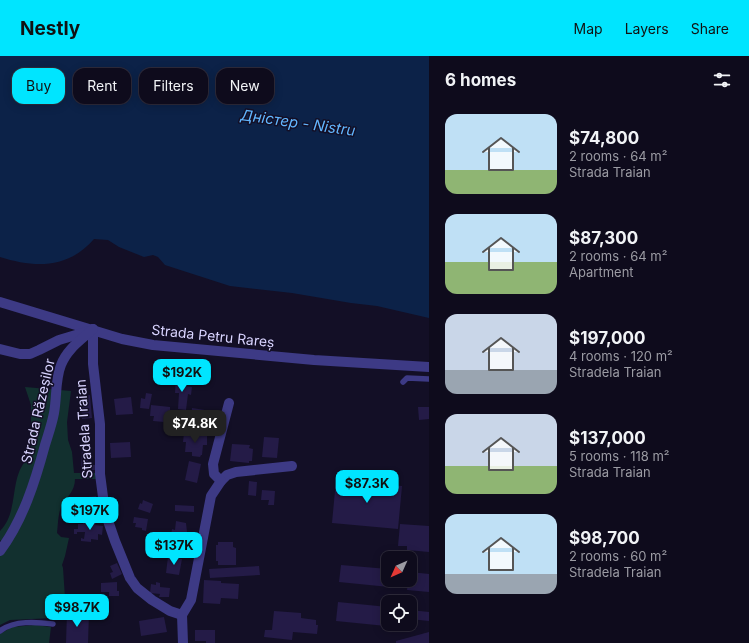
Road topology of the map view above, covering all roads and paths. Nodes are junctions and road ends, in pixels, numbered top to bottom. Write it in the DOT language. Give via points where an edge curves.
graph roads {
  1 [pos="0,302"];
  2 [pos="93,329"];
  3 [pos="0,349"];
  4 [pos="429,367"];
  5 [pos="429,379"];
  6 [pos="403,382"];
  7 [pos="229,403"];
  8 [pos="292,466"];
  9 [pos="221,481"];
  10 [pos="0,551"];
  11 [pos="182,615"];
  12 [pos="53,624"];
  13 [pos="0,631"];
  14 [pos="183,643"];
  1 -- 2 [label="street, Strada Petru Rareș"];
  2 -- 3 [label="street" via="59,340 30,354"];
  2 -- 4 [label="street, Strada Petru Rareș" via="122,339 153,345 314,360"];
  2 -- 10 [label="street, Strada Răzeșilor" via="68,352 60,365 54,413 38,474 22,514 9,540"];
  2 -- 11 [label="street, Stradela Traian" via="100,424 100,474 105,512 122,560 137,588 170,611"];
  5 -- 6 [label="lane" via="407,378"];
  7 -- 9 [label="street" via="213,464 214,474"];
  8 -- 9 [label="street" via="236,472"];
  9 -- 11 [label="street" via="211,496 191,600"];
  11 -- 14 [label="street"];
  12 -- 13 [label="lane" via="18,624"];
}
